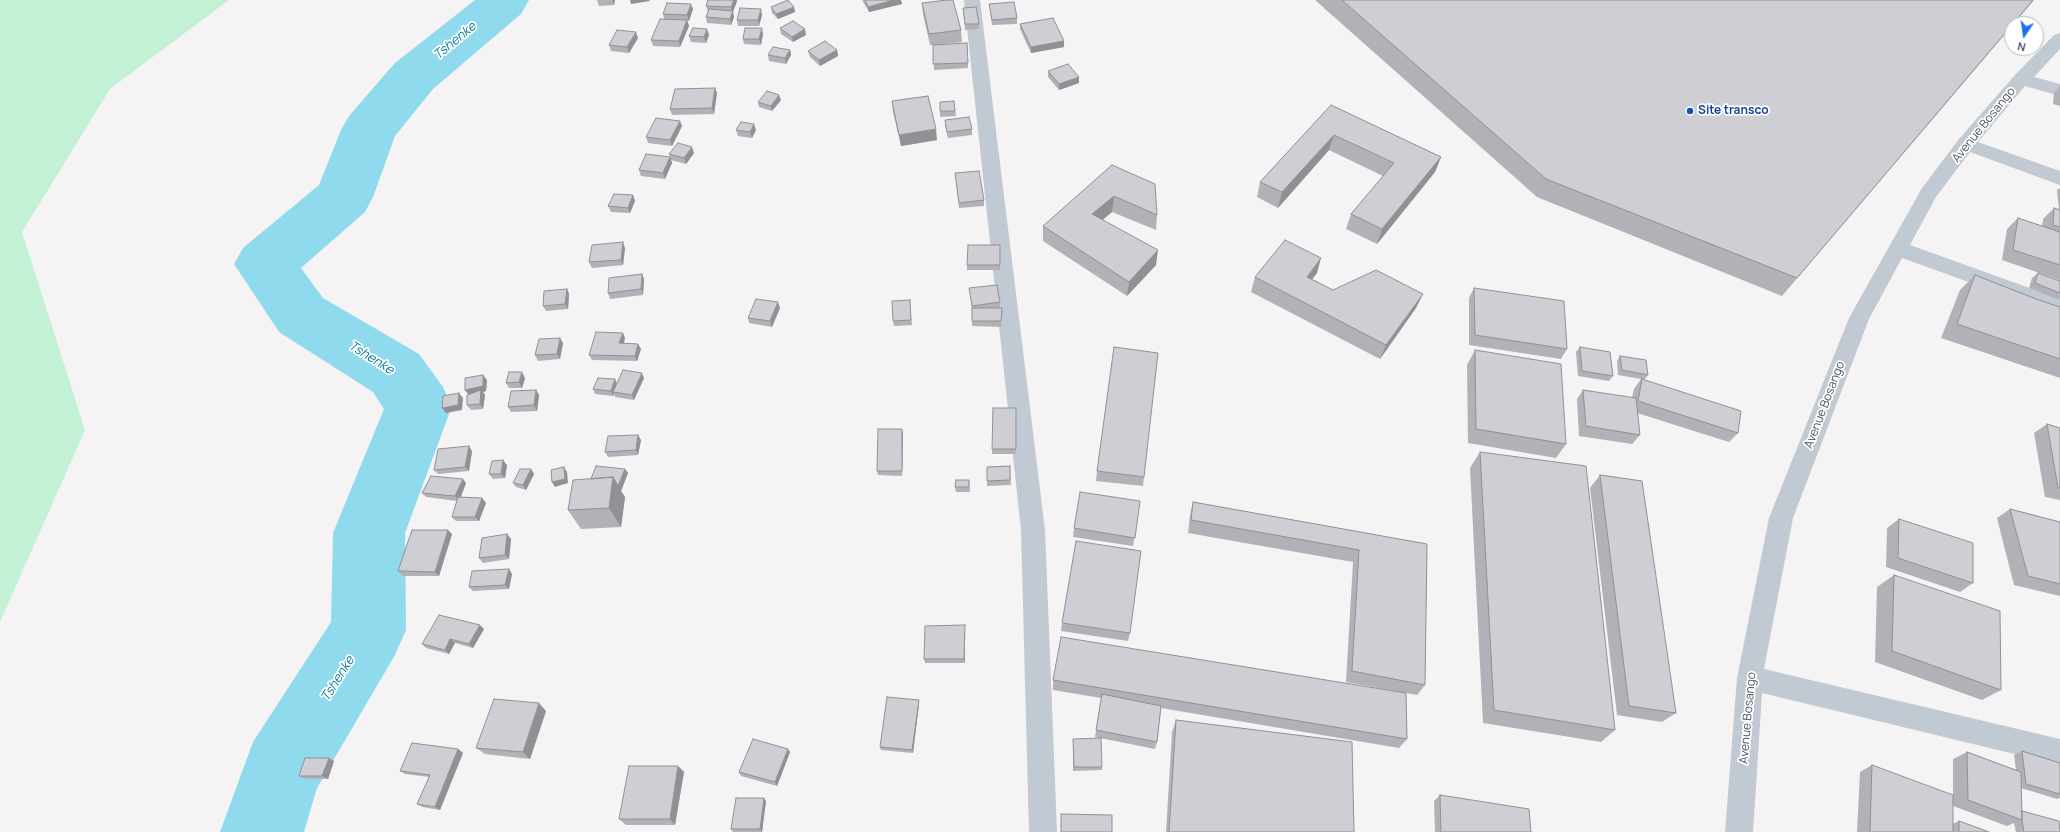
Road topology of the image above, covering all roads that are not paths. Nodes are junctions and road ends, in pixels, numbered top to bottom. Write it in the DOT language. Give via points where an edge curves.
graph roads {
  1 [pos="972,0"];
  2 [pos="2060,39"];
  3 [pos="2022,79"];
  4 [pos="2060,90"];
  5 [pos="1966,144"];
  6 [pos="2060,178"];
  7 [pos="1898,249"];
  8 [pos="2060,307"];
  9 [pos="1750,678"];
  10 [pos="2060,752"];
  11 [pos="1043,832"];
  12 [pos="1739,832"];
  1 -- 11 [label="street" via="1033,530"];
  2 -- 3 [label="street, Avenue Bosango"];
  3 -- 4 [label="street"];
  3 -- 5 [label="street, Avenue Bosango"];
  5 -- 6 [label="street"];
  5 -- 7 [label="street, Avenue Bosango" via="1929,193"];
  7 -- 8 [label="street"];
  7 -- 9 [label="street, Avenue Bosango" via="1859,318 1781,518"];
  9 -- 10 [label="street"];
  9 -- 12 [label="street, Avenue Bosango"];
}
